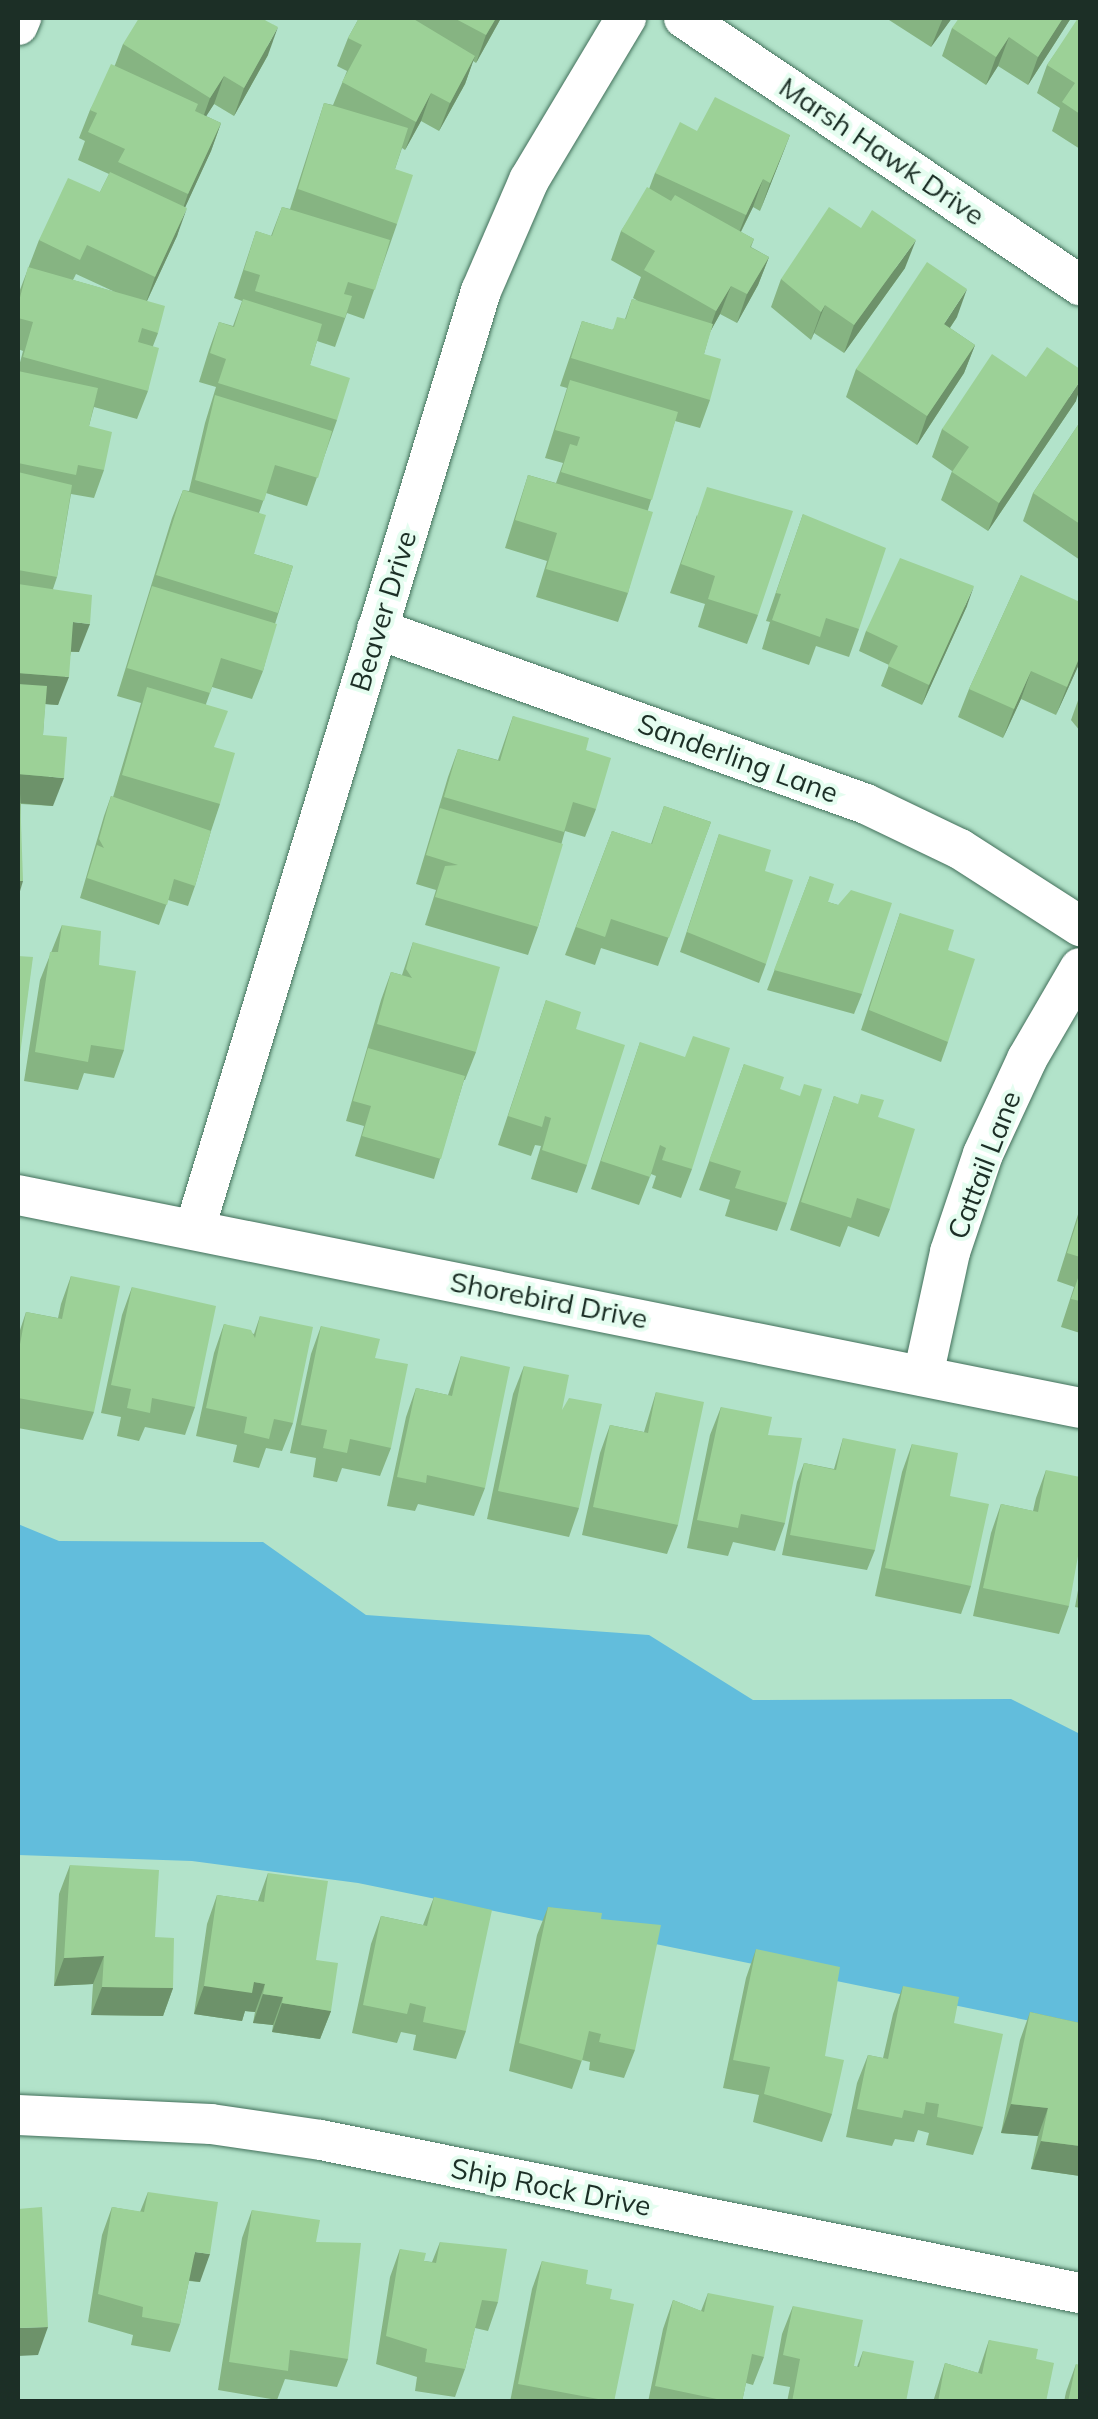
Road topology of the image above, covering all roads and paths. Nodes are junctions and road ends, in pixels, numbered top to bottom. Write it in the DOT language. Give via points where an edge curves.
graph roads {
  1 [pos="21,18"];
  2 [pos="626,18"];
  3 [pos="684,18"];
  4 [pos="18,25"];
  5 [pos="1080,285"];
  6 [pos="377,630"];
  7 [pos="1080,926"];
  8 [pos="1080,968"];
  9 [pos="18,1195"];
  10 [pos="195,1228"];
  11 [pos="923,1376"];
  12 [pos="1080,1408"];
  13 [pos="18,2114"];
  14 [pos="1080,2294"];
  1 -- 4 [label="street"];
  2 -- 6 [label="street, Beaver Drive" via="529,180 481,291"];
  3 -- 5 [label="street, Marsh Hawk Drive"];
  6 -- 7 [label="street, Sanderling Lane" via="866,804 960,849"];
  6 -- 10 [label="street, Beaver Drive"];
  8 -- 11 [label="street, Cattail Lane" via="1027,1059 984,1154 950,1252"];
  9 -- 10 [label="street, Shorebird Drive"];
  10 -- 11 [label="street, Shorebird Drive"];
  11 -- 12 [label="street, Shorebird Drive"];
  13 -- 14 [label="street, Ship Rock Drive" via="211,2124 321,2140"];
}
